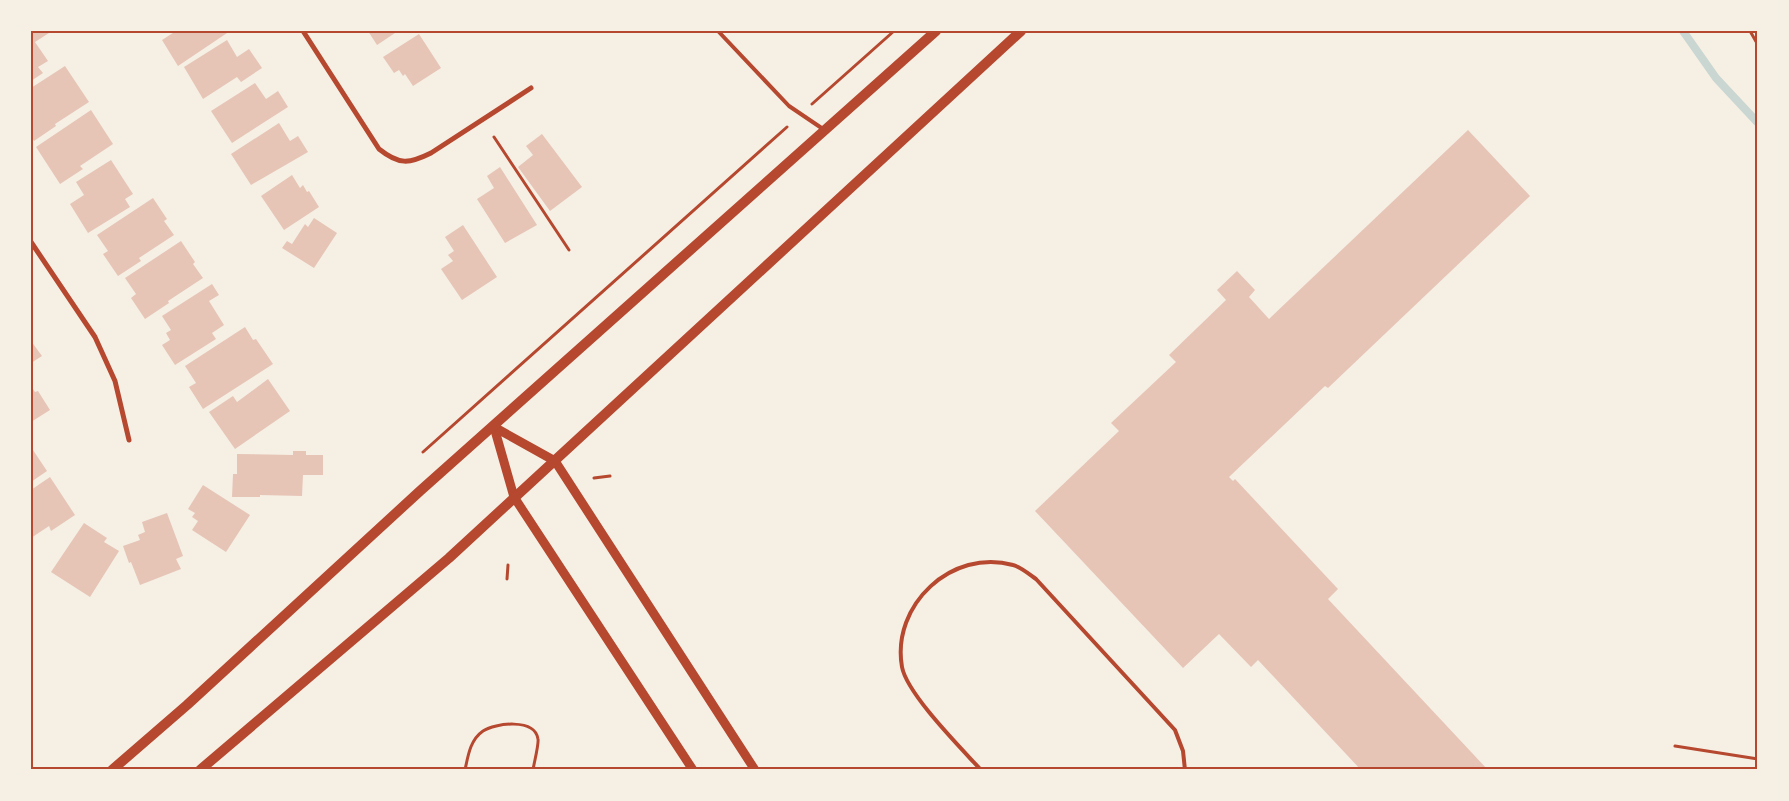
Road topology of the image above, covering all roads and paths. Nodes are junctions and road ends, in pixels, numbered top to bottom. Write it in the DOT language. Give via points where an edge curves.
graph roads {
  1 [pos="303,31"];
  2 [pos="718,31"];
  3 [pos="894,31"];
  4 [pos="936,31"];
  5 [pos="1021,31"];
  6 [pos="1750,31"];
  7 [pos="1758,45"];
  8 [pos="531,88"];
  9 [pos="810,106"];
  10 [pos="787,127"];
  11 [pos="825,130"];
  12 [pos="494,137"];
  13 [pos="31,242"];
  14 [pos="569,250"];
  15 [pos="494,427"];
  16 [pos="129,440"];
  17 [pos="423,452"];
  18 [pos="555,461"];
  19 [pos="610,476"];
  20 [pos="594,478"];
  21 [pos="514,498"];
  22 [pos="508,565"];
  23 [pos="507,579"];
  24 [pos="1675,746"];
  25 [pos="1758,759"];
  26 [pos="112,770"];
  27 [pos="200,770"];
  28 [pos="465,770"];
  29 [pos="533,770"];
  30 [pos="693,770"];
  31 [pos="755,770"];
  32 [pos="981,770"];
  33 [pos="1185,770"];
  1 -- 8 [label="street" via="379,149 405,162 431,153"];
  2 -- 11 [label="lane" via="789,106"];
  3 -- 9 [label="path"];
  4 -- 11 [label="main road"];
  5 -- 18 [label="main road"];
  6 -- 7 [label="path"];
  10 -- 17 [label="path"];
  11 -- 15 [label="main road"];
  12 -- 14 [label="path"];
  13 -- 16 [label="street" via="95,337 115,381"];
  15 -- 18 [label="street"];
  15 -- 21 [label="street"];
  15 -- 26 [label="main road"];
  18 -- 21 [label="main road"];
  18 -- 31 [label="street"];
  19 -- 20 [label="path"];
  21 -- 27 [label="main road"];
  21 -- 30 [label="street"];
  22 -- 23 [label="path"];
  24 -- 25 [label="path"];
  28 -- 29 [label="path" via="474,740 484,730 520,724 532,729 538,738"];
  32 -- 33 [label="lane" via="914,693 902,669 901,641 910,612 929,586 951,571 998,562 1016,565 1036,579 1175,730 1183,751"];
}
